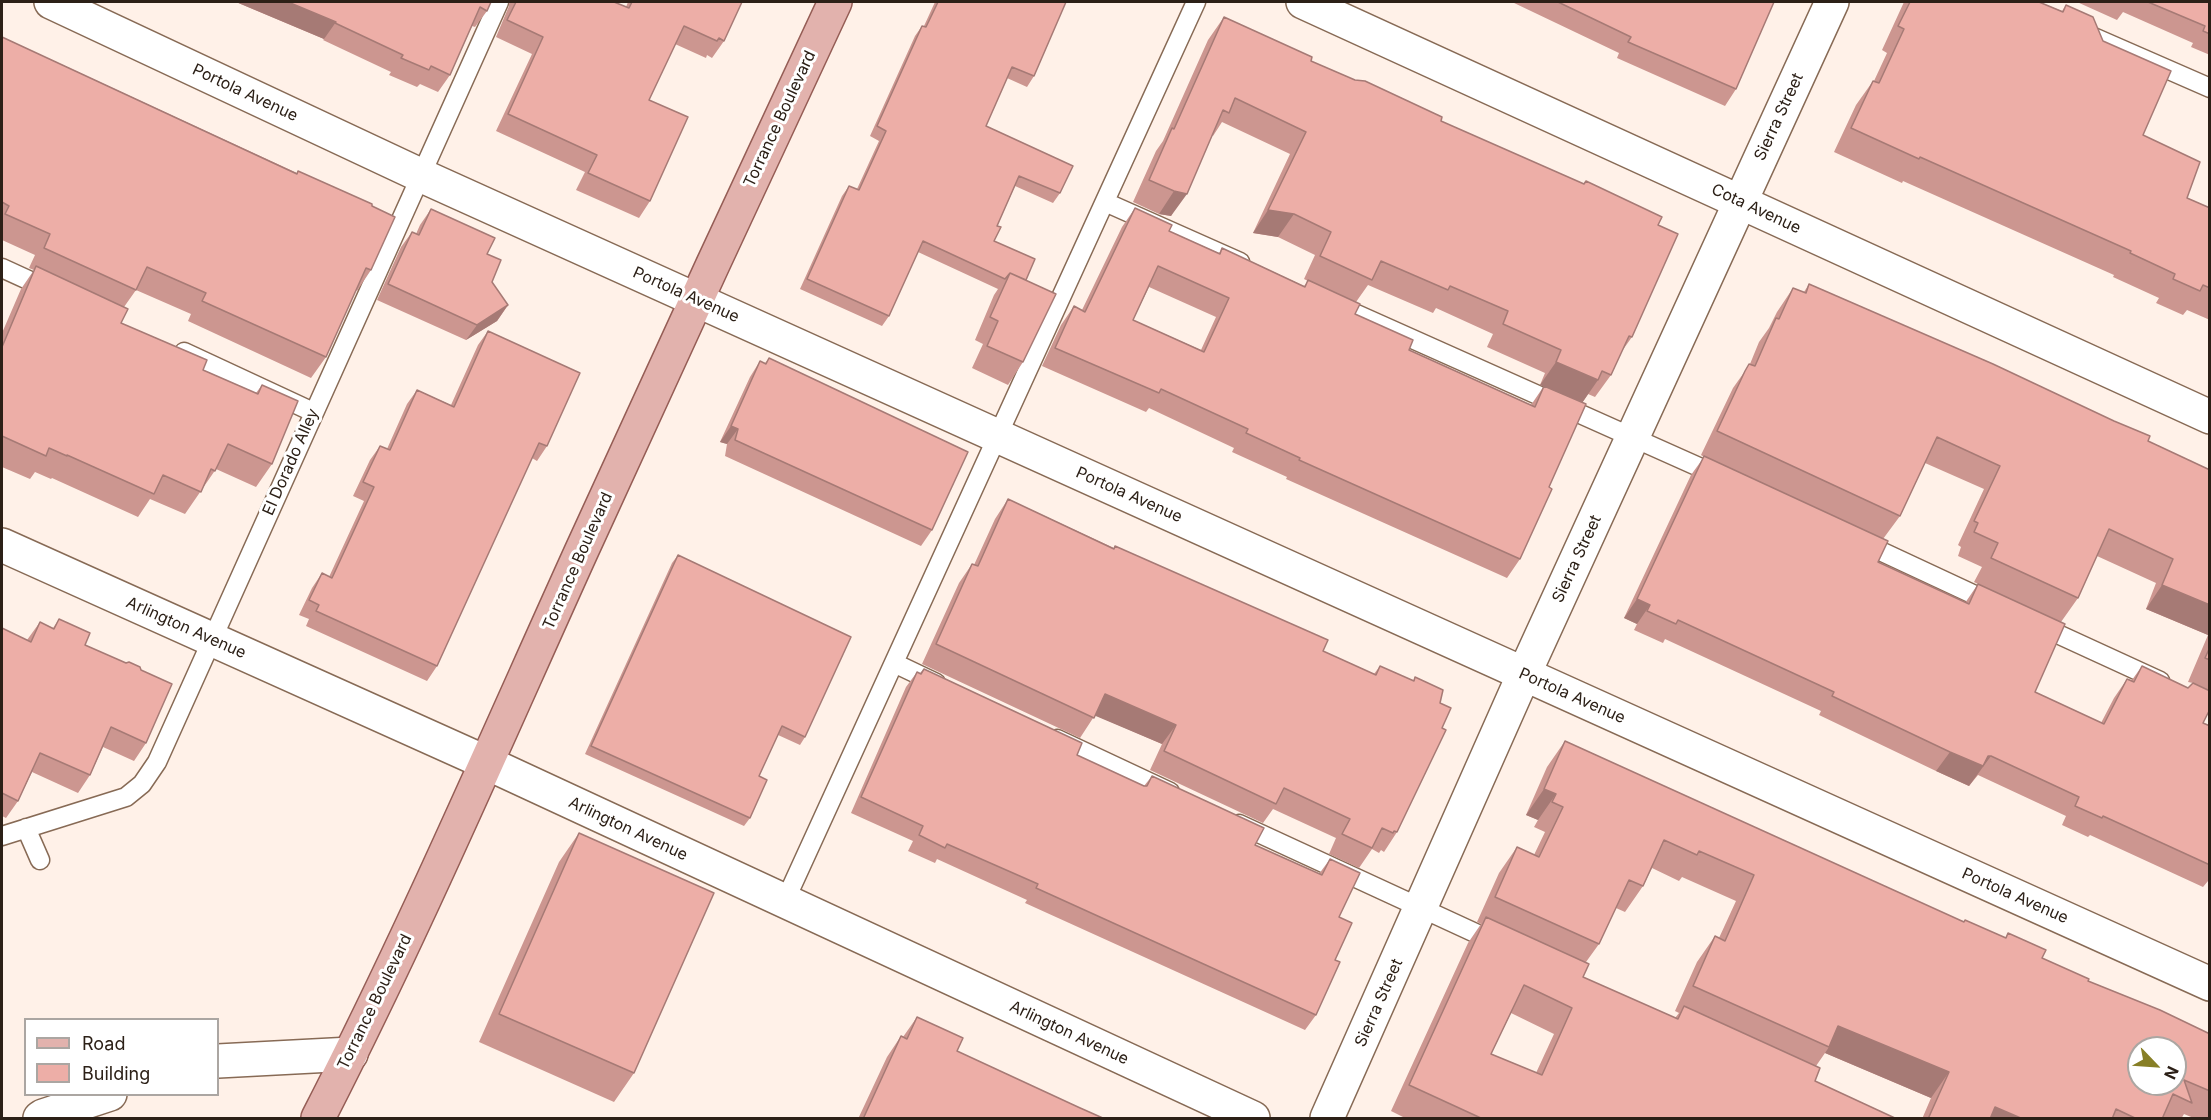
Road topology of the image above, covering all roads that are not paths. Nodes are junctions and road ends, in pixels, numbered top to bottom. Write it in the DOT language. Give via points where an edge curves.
graph roads {
  1 [pos="51,2"];
  2 [pos="499,2"];
  3 [pos="835,2"];
  4 [pos="1196,2"];
  5 [pos="1303,2"];
  6 [pos="1832,2"];
  7 [pos="2069,26"];
  8 [pos="2210,88"];
  9 [pos="420,175"];
  10 [pos="1740,201"];
  11 [pos="1105,202"];
  12 [pos="2,268"];
  13 [pos="1256,270"];
  14 [pos="66,297"];
  15 [pos="696,299"];
  16 [pos="1321,299"];
  17 [pos="173,347"];
  18 [pos="313,411"];
  19 [pos="2210,417"];
  20 [pos="998,436"];
  21 [pos="1633,436"];
  22 [pos="1730,481"];
  23 [pos="1848,536"];
  24 [pos="2,545"];
  25 [pos="213,640"];
  26 [pos="894,663"];
  27 [pos="1524,674"];
  28 [pos="948,688"];
  29 [pos="2180,691"];
  30 [pos="1044,733"];
  31 [pos="487,763"];
  32 [pos="1184,798"];
  33 [pos="1227,819"];
  34 [pos="26,828"];
  35 [pos="2,836"];
  36 [pos="39,860"];
  37 [pos="785,901"];
  38 [pos="1420,909"];
  39 [pos="1517,953"];
  40 [pos="2210,984"];
  41 [pos="351,1054"];
  42 [pos="219,1061"];
  43 [pos="107,1096"];
  44 [pos="40,1119"];
  45 [pos="318,1119"];
  46 [pos="1253,1119"];
  47 [pos="1327,1119"];
  1 -- 9 [label="street, Portola Avenue"];
  2 -- 9 [label="lane, El Dorado Alley"];
  3 -- 15 [label="main road, Torrance Boulevard"];
  4 -- 11 [label="lane"];
  5 -- 10 [label="street, Cota Avenue"];
  6 -- 10 [label="street, Sierra Street"];
  7 -- 8 [label="lane"];
  9 -- 15 [label="street, Portola Avenue"];
  9 -- 18 [label="lane, El Dorado Alley"];
  10 -- 19 [label="street, Cota Avenue"];
  10 -- 21 [label="street, Sierra Street"];
  11 -- 13 [label="lane"];
  11 -- 20 [label="lane"];
  12 -- 14 [label="lane"];
  15 -- 20 [label="street, Portola Avenue"];
  15 -- 31 [label="main road, Torrance Boulevard"];
  16 -- 21 [label="lane"];
  17 -- 18 [label="lane"];
  18 -- 25 [label="lane, El Dorado Alley"];
  20 -- 26 [label="lane"];
  20 -- 27 [label="street, Portola Avenue"];
  21 -- 22 [label="lane"];
  21 -- 27 [label="street, Sierra Street"];
  23 -- 29 [label="lane"];
  24 -- 25 [label="street, Arlington Avenue"];
  25 -- 31 [label="street, Arlington Avenue"];
  25 -- 34 [label="lane, El Dorado Alley" via="157,762 142,784 126,797"];
  26 -- 28 [label="lane"];
  26 -- 37 [label="lane"];
  27 -- 38 [label="street, Sierra Street"];
  27 -- 40 [label="street, Portola Avenue"];
  30 -- 32 [label="lane"];
  31 -- 37 [label="street, Arlington Avenue"];
  31 -- 41 [label="main road, Torrance Boulevard"];
  33 -- 38 [label="lane"];
  34 -- 35 [label="lane, El Dorado Alley"];
  34 -- 36 [label="lane"];
  37 -- 46 [label="street, Arlington Avenue"];
  38 -- 39 [label="lane"];
  38 -- 47 [label="street, Sierra Street"];
  41 -- 42 [label="street"];
  41 -- 45 [label="main road, Torrance Boulevard"];
  43 -- 44 [label="street"];
}
